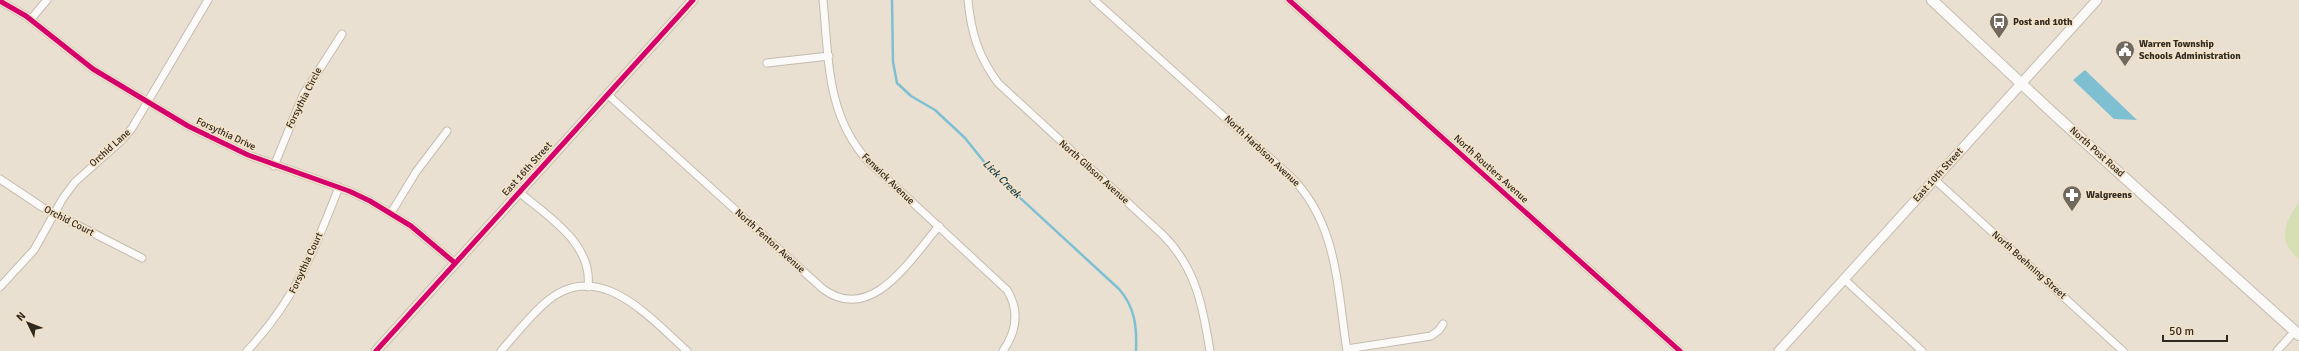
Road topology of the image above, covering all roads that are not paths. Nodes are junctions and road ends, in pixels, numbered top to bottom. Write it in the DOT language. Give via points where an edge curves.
graph roads {
  1 [pos="47,0"];
  2 [pos="208,0"];
  3 [pos="693,0"];
  4 [pos="823,0"];
  5 [pos="968,0"];
  6 [pos="1094,0"];
  7 [pos="1289,0"];
  8 [pos="1932,0"];
  9 [pos="2097,0"];
  10 [pos="0,1"];
  11 [pos="31,19"];
  12 [pos="342,34"];
  13 [pos="829,56"];
  14 [pos="767,63"];
  15 [pos="2021,83"];
  16 [pos="608,94"];
  17 [pos="149,103"];
  18 [pos="447,131"];
  19 [pos="274,166"];
  20 [pos="0,179"];
  21 [pos="1934,179"];
  22 [pos="339,187"];
  23 [pos="519,192"];
  24 [pos="391,213"];
  25 [pos="55,214"];
  26 [pos="939,226"];
  27 [pos="142,258"];
  28 [pos="455,263"];
  29 [pos="1844,279"];
  30 [pos="0,287"];
  31 [pos="588,287"];
  32 [pos="1443,324"];
  33 [pos="2297,333"];
  34 [pos="1347,350"];
  35 [pos="247,351"];
  36 [pos="376,351"];
  37 [pos="501,351"];
  38 [pos="687,351"];
  39 [pos="1003,351"];
  40 [pos="1210,351"];
  41 [pos="1680,351"];
  42 [pos="1779,351"];
  43 [pos="1922,351"];
  44 [pos="2124,351"];
  45 [pos="2277,351"];
  1 -- 11 [label="street"];
  2 -- 17 [label="street, Orchid Lane"];
  3 -- 16 [label="street, East 16th Street"];
  4 -- 13 [label="street, Fenwick Avenue"];
  5 -- 40 [label="street, North Gibson Avenue" via="976,47 998,83 1163,235 1183,259 1200,295"];
  6 -- 34 [label="street, North Harbison Avenue" via="1289,175 1308,196 1318,212 1330,242"];
  7 -- 41 [label="street, North Routiers Avenue"];
  8 -- 15 [label="main road, North Post Road"];
  9 -- 15 [label="street, East 10th Street"];
  10 -- 11 [label="street, Forsythia Drive"];
  11 -- 17 [label="street, Forsythia Drive" via="93,69"];
  12 -- 19 [label="street, Forsythia Circle" via="303,95"];
  13 -- 14 [label="street"];
  13 -- 26 [label="street, Fenwick Avenue" via="834,100 852,141 869,162"];
  15 -- 21 [label="street, East 10th Street"];
  15 -- 33 [label="main road, North Post Road"];
  16 -- 23 [label="street, East 16th Street"];
  16 -- 26 [label="street, North Fenton Avenue" via="823,289 837,296 858,299 877,293 889,283"];
  17 -- 19 [label="street, Forsythia Drive" via="210,138"];
  17 -- 25 [label="street, Orchid Lane" via="124,137 75,182"];
  18 -- 24 [label="street" via="416,172"];
  19 -- 22 [label="street, Forsythia Drive"];
  20 -- 25 [label="street, Orchid Court"];
  21 -- 29 [label="street, East 10th Street"];
  21 -- 44 [label="street, North Boehning Street"];
  22 -- 24 [label="street, Forsythia Drive"];
  22 -- 35 [label="street, Forsythia Court" via="314,251 293,293 273,322"];
  23 -- 28 [label="street, East 16th Street"];
  23 -- 31 [label="street" via="579,248 588,267"];
  24 -- 28 [label="street, Forsythia Drive"];
  25 -- 27 [label="street, Orchid Court"];
  25 -- 30 [label="street, Orchid Lane" via="34,250"];
  26 -- 39 [label="street, Fenwick Avenue" via="1005,287 1014,305 1015,324 1012,336"];
  28 -- 36 [label="street, East 16th Street"];
  29 -- 42 [label="street, East 10th Street"];
  29 -- 43 [label="street"];
  31 -- 37 [label="street" via="561,293 549,300"];
  31 -- 38 [label="street" via="608,289 626,297"];
  32 -- 34 [label="street" via="1431,336"];
  33 -- 45 [label="street"];
}
